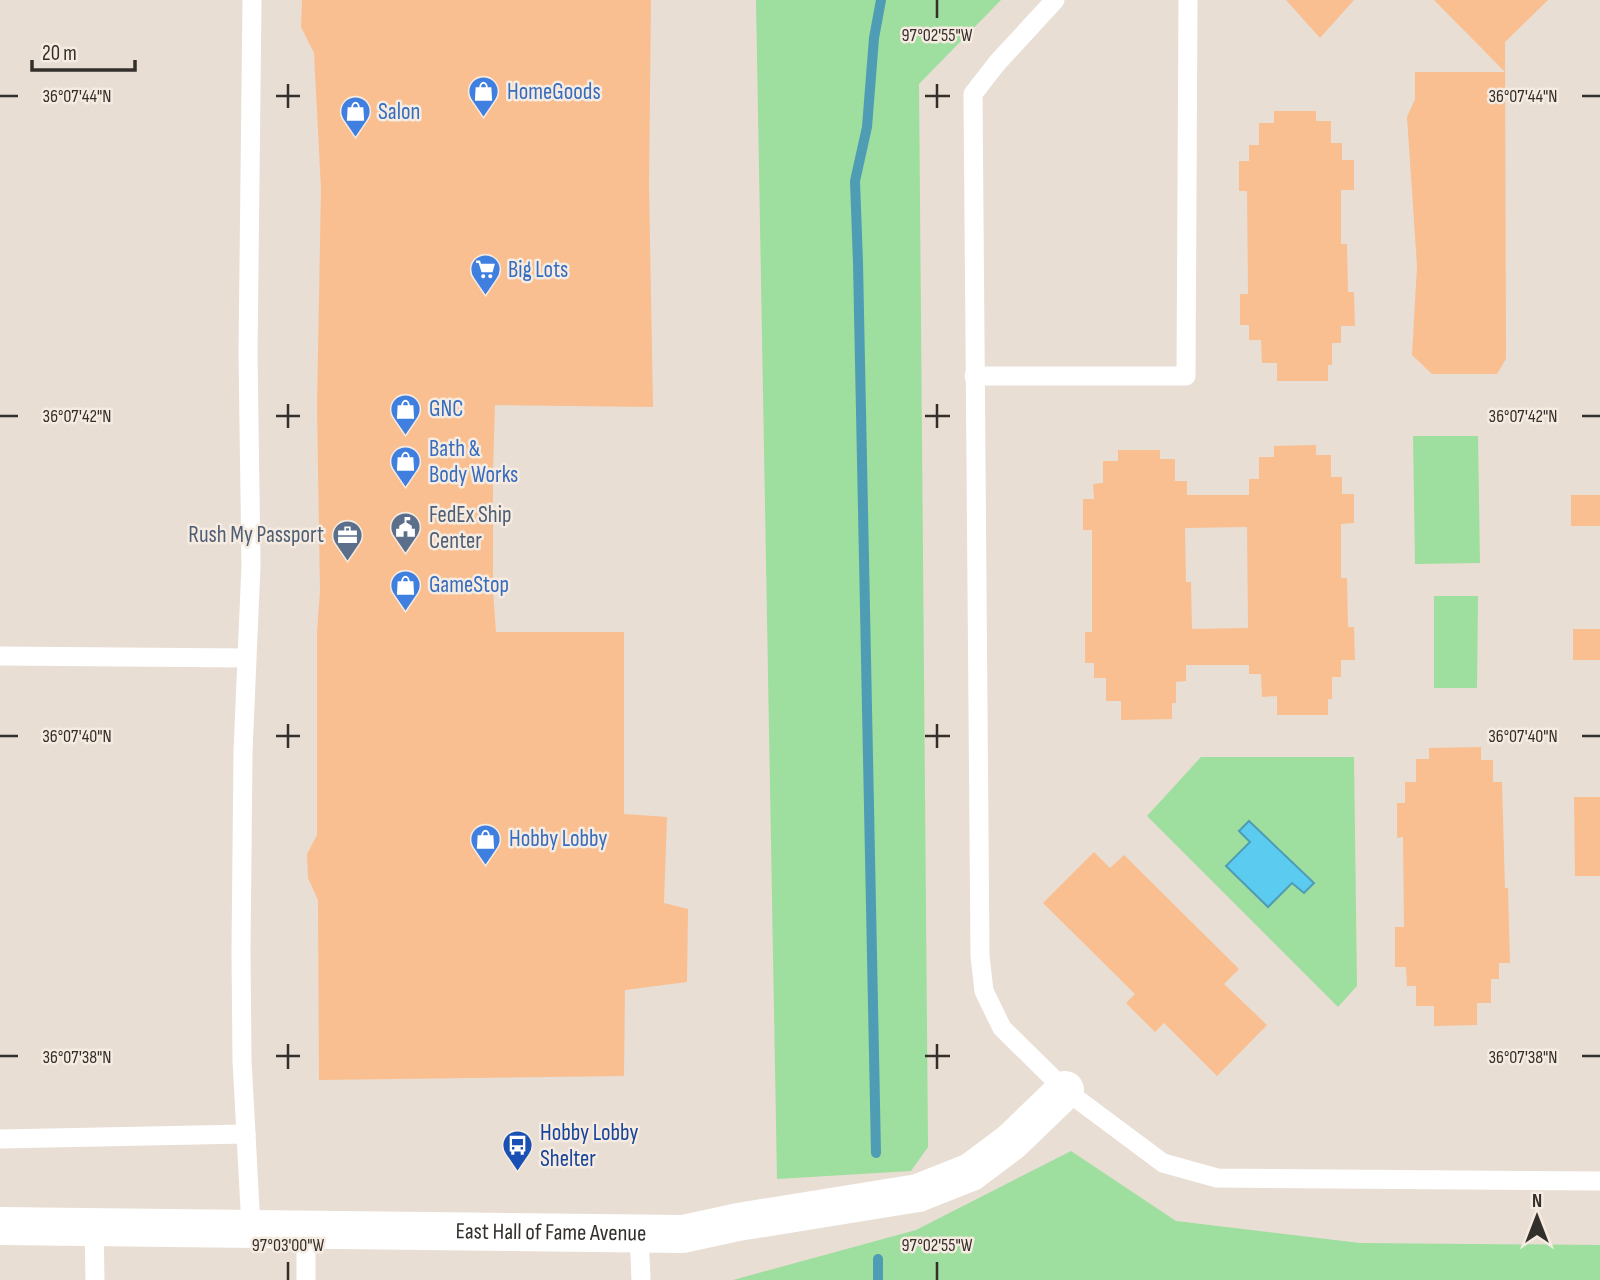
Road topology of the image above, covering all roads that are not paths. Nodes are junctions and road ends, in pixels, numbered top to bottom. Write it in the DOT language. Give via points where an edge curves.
graph roads {
  1 [pos="252,0"];
  2 [pos="1055,0"];
  3 [pos="1188,0"];
  4 [pos="974,376"];
  5 [pos="0,656"];
  6 [pos="246,658"];
  7 [pos="1065,1090"];
  8 [pos="246,1134"];
  9 [pos="0,1139"];
  10 [pos="1600,1181"];
  11 [pos="0,1226"];
  12 [pos="93,1227"];
  13 [pos="251,1228"];
  14 [pos="306,1229"];
  15 [pos="639,1234"];
  16 [pos="94,1280"];
  17 [pos="306,1280"];
  18 [pos="641,1280"];
  1 -- 6 [label="lane" via="251,565"];
  2 -- 4 [label="lane" via="974,94"];
  3 -- 4 [label="lane" via="1186,376"];
  4 -- 7 [label="lane" via="984,991 1002,1028"];
  5 -- 6 [label="lane"];
  6 -- 8 [label="lane" via="241,964"];
  7 -- 10 [label="lane" via="1163,1163 1217,1178"];
  7 -- 15 [label="street, East Hall of Fame Avenue" via="1011,1142 971,1172 918,1193 683,1234"];
  8 -- 9 [label="lane"];
  8 -- 13 [label="lane"];
  11 -- 12 [label="street, East Hall of Fame Avenue"];
  12 -- 13 [label="street, East Hall of Fame Avenue"];
  12 -- 16 [label="lane"];
  13 -- 14 [label="street, East Hall of Fame Avenue"];
  14 -- 15 [label="street, East Hall of Fame Avenue"];
  14 -- 17 [label="lane"];
  15 -- 18 [label="lane"];
}
